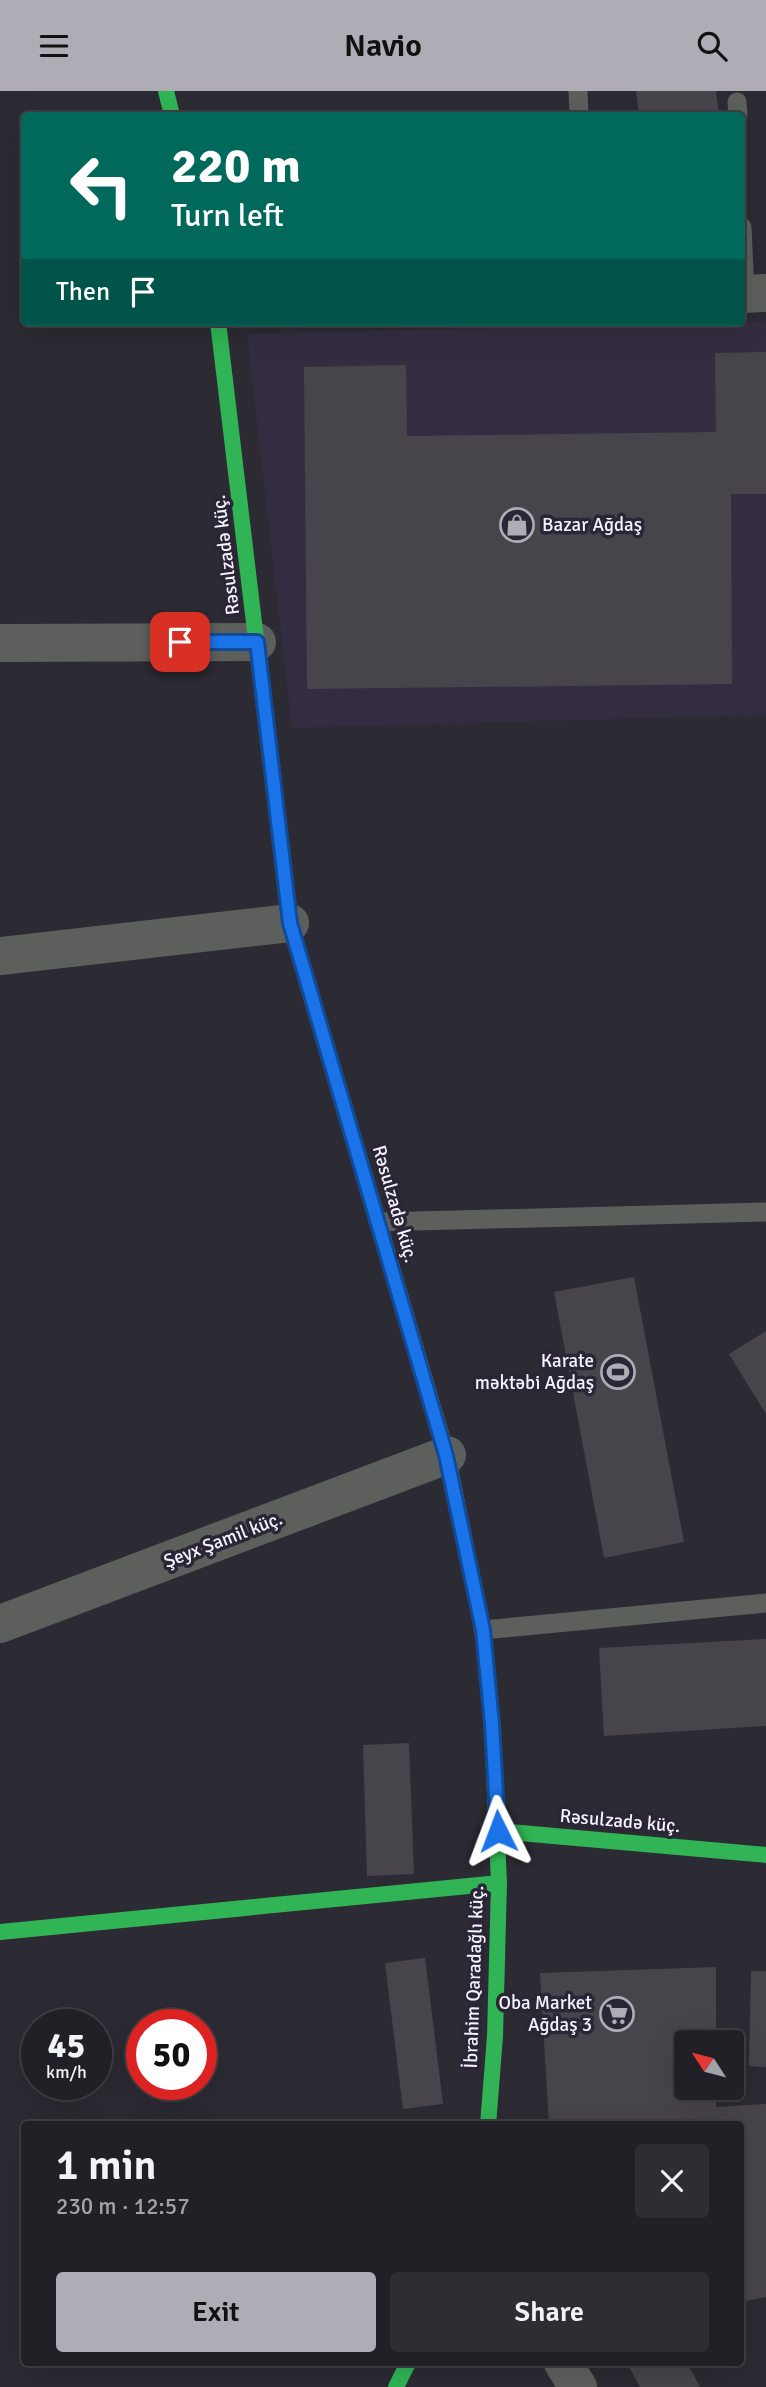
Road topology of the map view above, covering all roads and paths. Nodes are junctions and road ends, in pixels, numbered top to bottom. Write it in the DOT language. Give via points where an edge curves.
graph roads {
  1 [pos="166,91"];
  2 [pos="578,91"];
  3 [pos="171,112"];
  4 [pos="579,112"];
  5 [pos="745,249"];
  6 [pos="751,294"];
  7 [pos="218,326"];
  8 [pos="257,642"];
  9 [pos="0,643"];
  10 [pos="290,923"];
  11 [pos="0,956"];
  12 [pos="766,1212"];
  13 [pos="378,1222"];
  14 [pos="446,1455"];
  15 [pos="766,1603"];
  16 [pos="0,1624"];
  17 [pos="483,1630"];
  18 [pos="498,1831"];
  19 [pos="766,1855"];
  20 [pos="499,1883"];
  21 [pos="0,1932"];
  22 [pos="488,2121"];
  23 [pos="406,2366"];
  24 [pos="565,2366"];
  25 [pos="396,2387"];
  26 [pos="578,2387"];
  1 -- 3 [label="main road"];
  2 -- 4 [label="lane"];
  5 -- 6 [label="lane"];
  7 -- 8 [label="main road, Rəsulzadə küç."];
  8 -- 9 [label="street"];
  8 -- 10 [label="main road, Rəsulzadə küç."];
  10 -- 11 [label="street"];
  10 -- 13 [label="main road, Rəsulzadə küç."];
  12 -- 13 [label="lane"];
  13 -- 14 [label="main road, Rəsulzadə küç."];
  14 -- 16 [label="street, Şeyx Şamil küç."];
  14 -- 17 [label="main road, Rəsulzadə küç."];
  15 -- 17 [label="lane"];
  17 -- 18 [label="main road, Rəsulzadə küç."];
  18 -- 19 [label="main road, Rəsulzadə küç."];
  18 -- 20 [label="main road, İbrahim Qaradağlı küç."];
  20 -- 21 [label="main road"];
  20 -- 22 [label="main road, İbrahim Qaradağlı küç."];
  23 -- 25 [label="main road"];
  24 -- 26 [label="street"];
}
